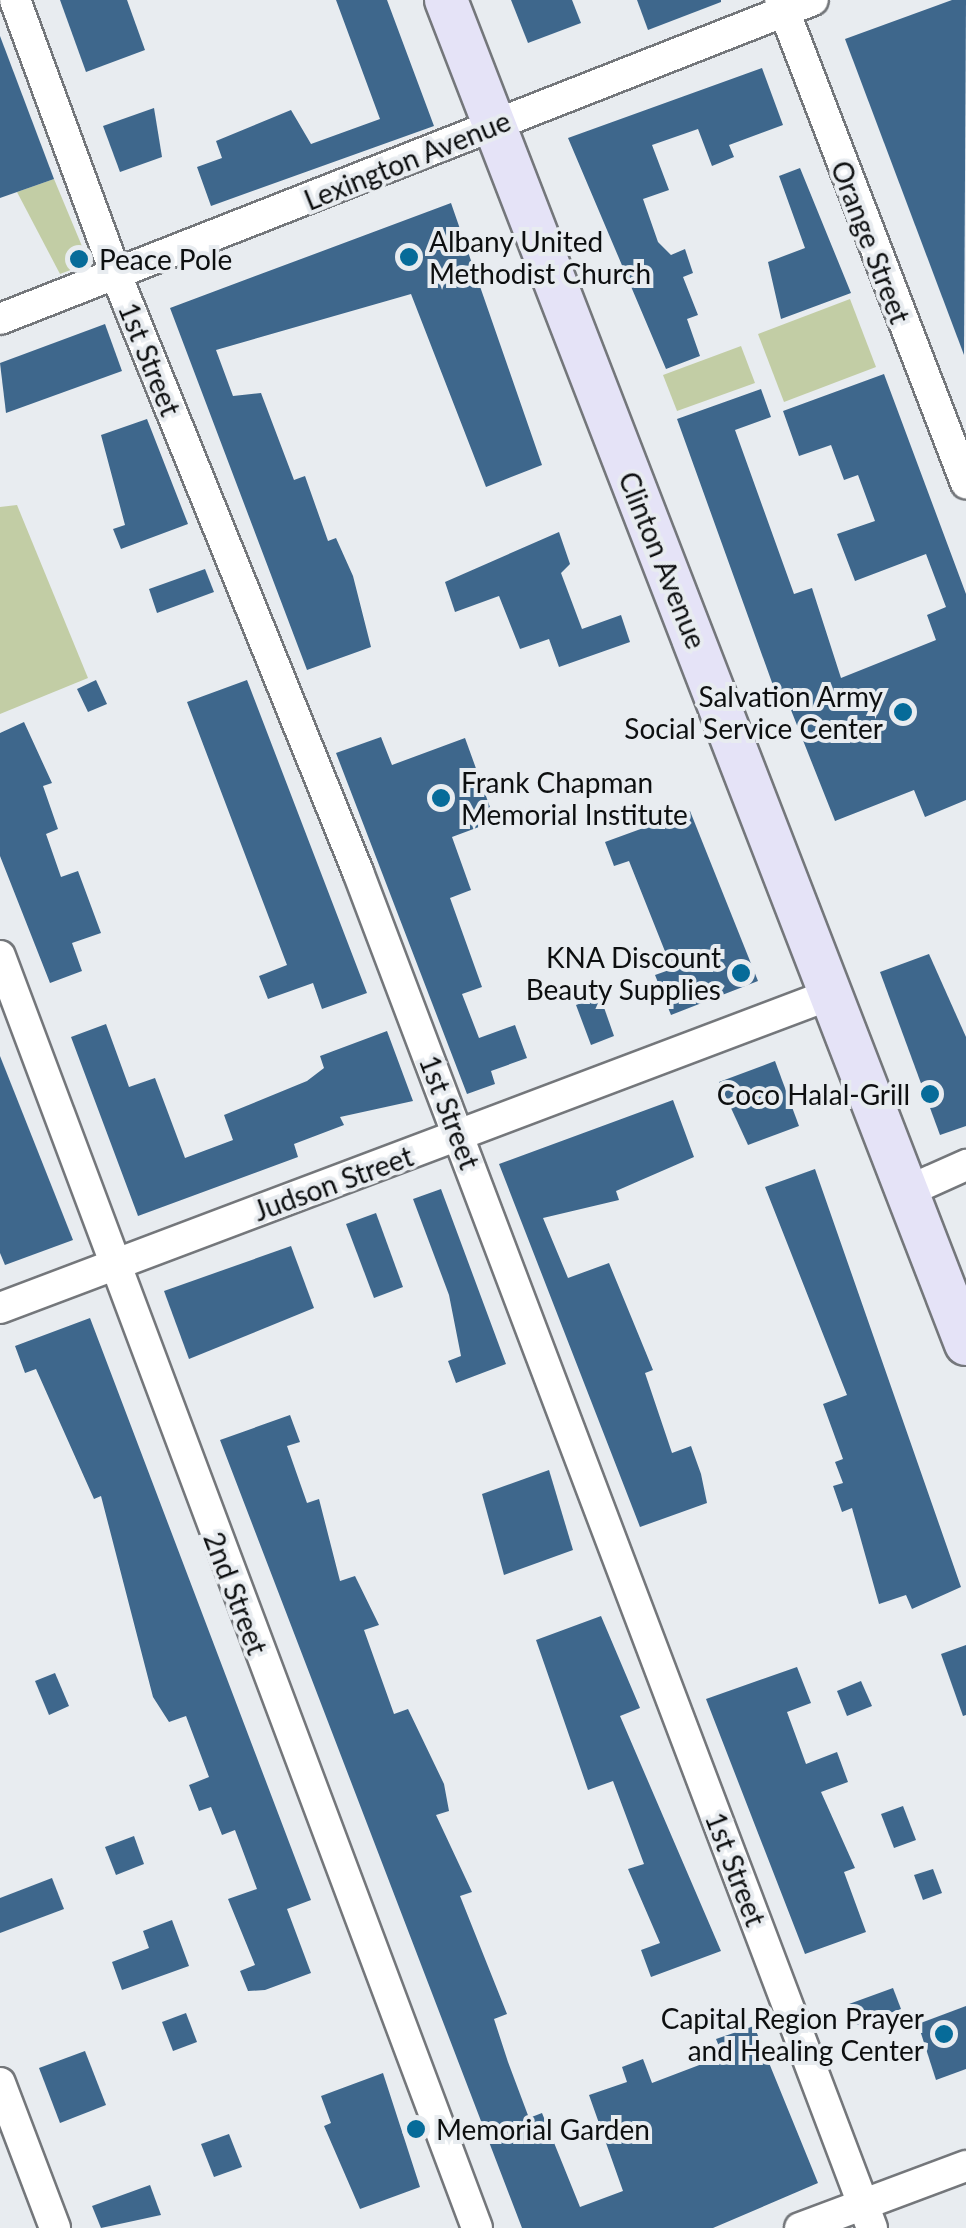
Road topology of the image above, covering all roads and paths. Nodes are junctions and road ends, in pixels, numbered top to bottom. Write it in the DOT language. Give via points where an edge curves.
graph roads {
  1 [pos="16,0"];
  2 [pos="446,0"];
  3 [pos="813,0"];
  4 [pos="782,5"];
  5 [pos="491,127"];
  6 [pos="117,277"];
  7 [pos="0,320"];
  8 [pos="966,483"];
  9 [pos="0,956"];
  10 [pos="834,993"];
  11 [pos="459,1136"];
  12 [pos="966,1166"];
  13 [pos="908,1190"];
  14 [pos="114,1265"];
  15 [pos="0,1308"];
  16 [pos="966,1344"];
  17 [pos="0,2082"];
  18 [pos="966,2166"];
  19 [pos="868,2217"];
  20 [pos="56,2228"];
  21 [pos="478,2228"];
  22 [pos="800,2228"];
  1 -- 6 [label="street, 1st Street"];
  2 -- 5 [label="street, Clinton Avenue"];
  3 -- 4 [label="street, Lexington Avenue"];
  4 -- 5 [label="street, Lexington Avenue"];
  4 -- 8 [label="street, Orange Street"];
  5 -- 6 [label="street, Lexington Avenue"];
  5 -- 10 [label="street, Clinton Avenue"];
  6 -- 7 [label="street, Lexington Avenue"];
  6 -- 11 [label="street, 1st Street"];
  9 -- 14 [label="street, 2nd Street"];
  10 -- 11 [label="street, Judson Street"];
  10 -- 13 [label="street, Clinton Avenue"];
  11 -- 14 [label="street, Judson Street"];
  11 -- 19 [label="street, 1st Street"];
  12 -- 13 [label="street"];
  13 -- 16 [label="street, Clinton Avenue"];
  14 -- 15 [label="street, Judson Street"];
  14 -- 21 [label="street, 2nd Street"];
  17 -- 20 [label="street"];
  18 -- 19 [label="street"];
  19 -- 22 [label="street"];
}
